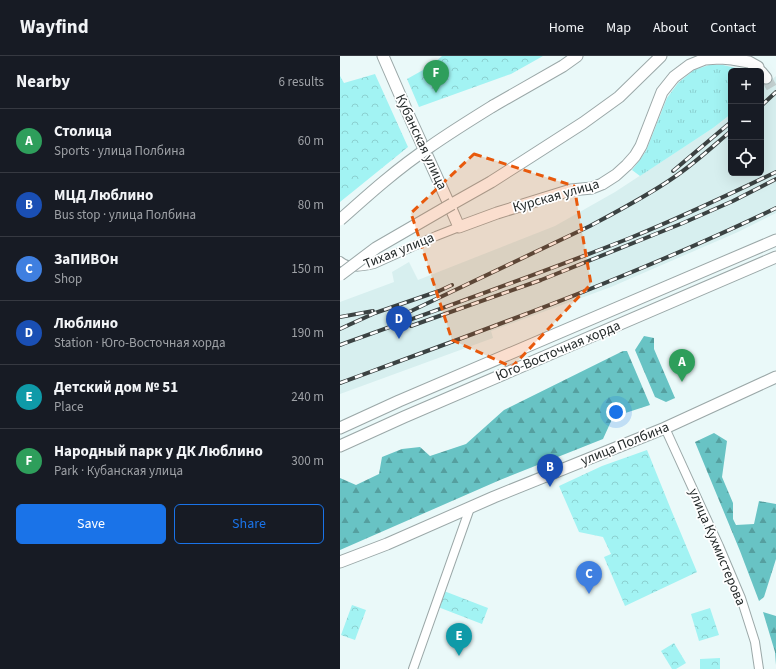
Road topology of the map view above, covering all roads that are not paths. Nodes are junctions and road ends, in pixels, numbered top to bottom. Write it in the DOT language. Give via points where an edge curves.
graph roads {
  1 [pos="383,56"];
  2 [pos="577,56"];
  3 [pos="661,56"];
  4 [pos="750,56"];
  5 [pos="722,57"];
  6 [pos="756,68"];
  7 [pos="758,68"];
  8 [pos="449,204"];
  9 [pos="497,213"];
  10 [pos="340,220"];
  11 [pos="459,227"];
  12 [pos="776,240"];
  13 [pos="772,259"];
  14 [pos="340,261"];
  15 [pos="340,275"];
  16 [pos="776,377"];
  17 [pos="340,428"];
  18 [pos="665,428"];
  19 [pos="340,446"];
  20 [pos="470,508"];
  21 [pos="340,562"];
  22 [pos="413,669"];
  23 [pos="760,669"];
  1 -- 8 [label="main road, Кубанская улица"];
  2 -- 10 [label="main road, bridge" via="430,147"];
  3 -- 15 [label="main road, bridge" via="619,97 583,122 491,182 376,248"];
  4 -- 7 [label="main road"];
  5 -- 6 [label="main road, Курская улица" via="749,62"];
  5 -- 9 [label="main road, Курская улица" via="705,59 690,65 674,77 662,92 641,146 616,175 592,188 571,190"];
  8 -- 9 [label="main road" via="462,218"];
  8 -- 11 [label="main road, Кубанская улица"];
  9 -- 11 [label="main road, Курская улица"];
  11 -- 14 [label="street, Тихая улица" via="374,264 349,267"];
  12 -- 17 [label="main road, Юго-Восточная хорда"];
  13 -- 19 [label="main road, Юго-Восточная хорда"];
  16 -- 18 [label="main road, улица Полбина"];
  18 -- 20 [label="main road, улица Полбина"];
  18 -- 23 [label="street, улица Кухмистерова" via="741,598 755,642"];
  20 -- 21 [label="main road, улица Полбина"];
  20 -- 22 [label="street"];
}
